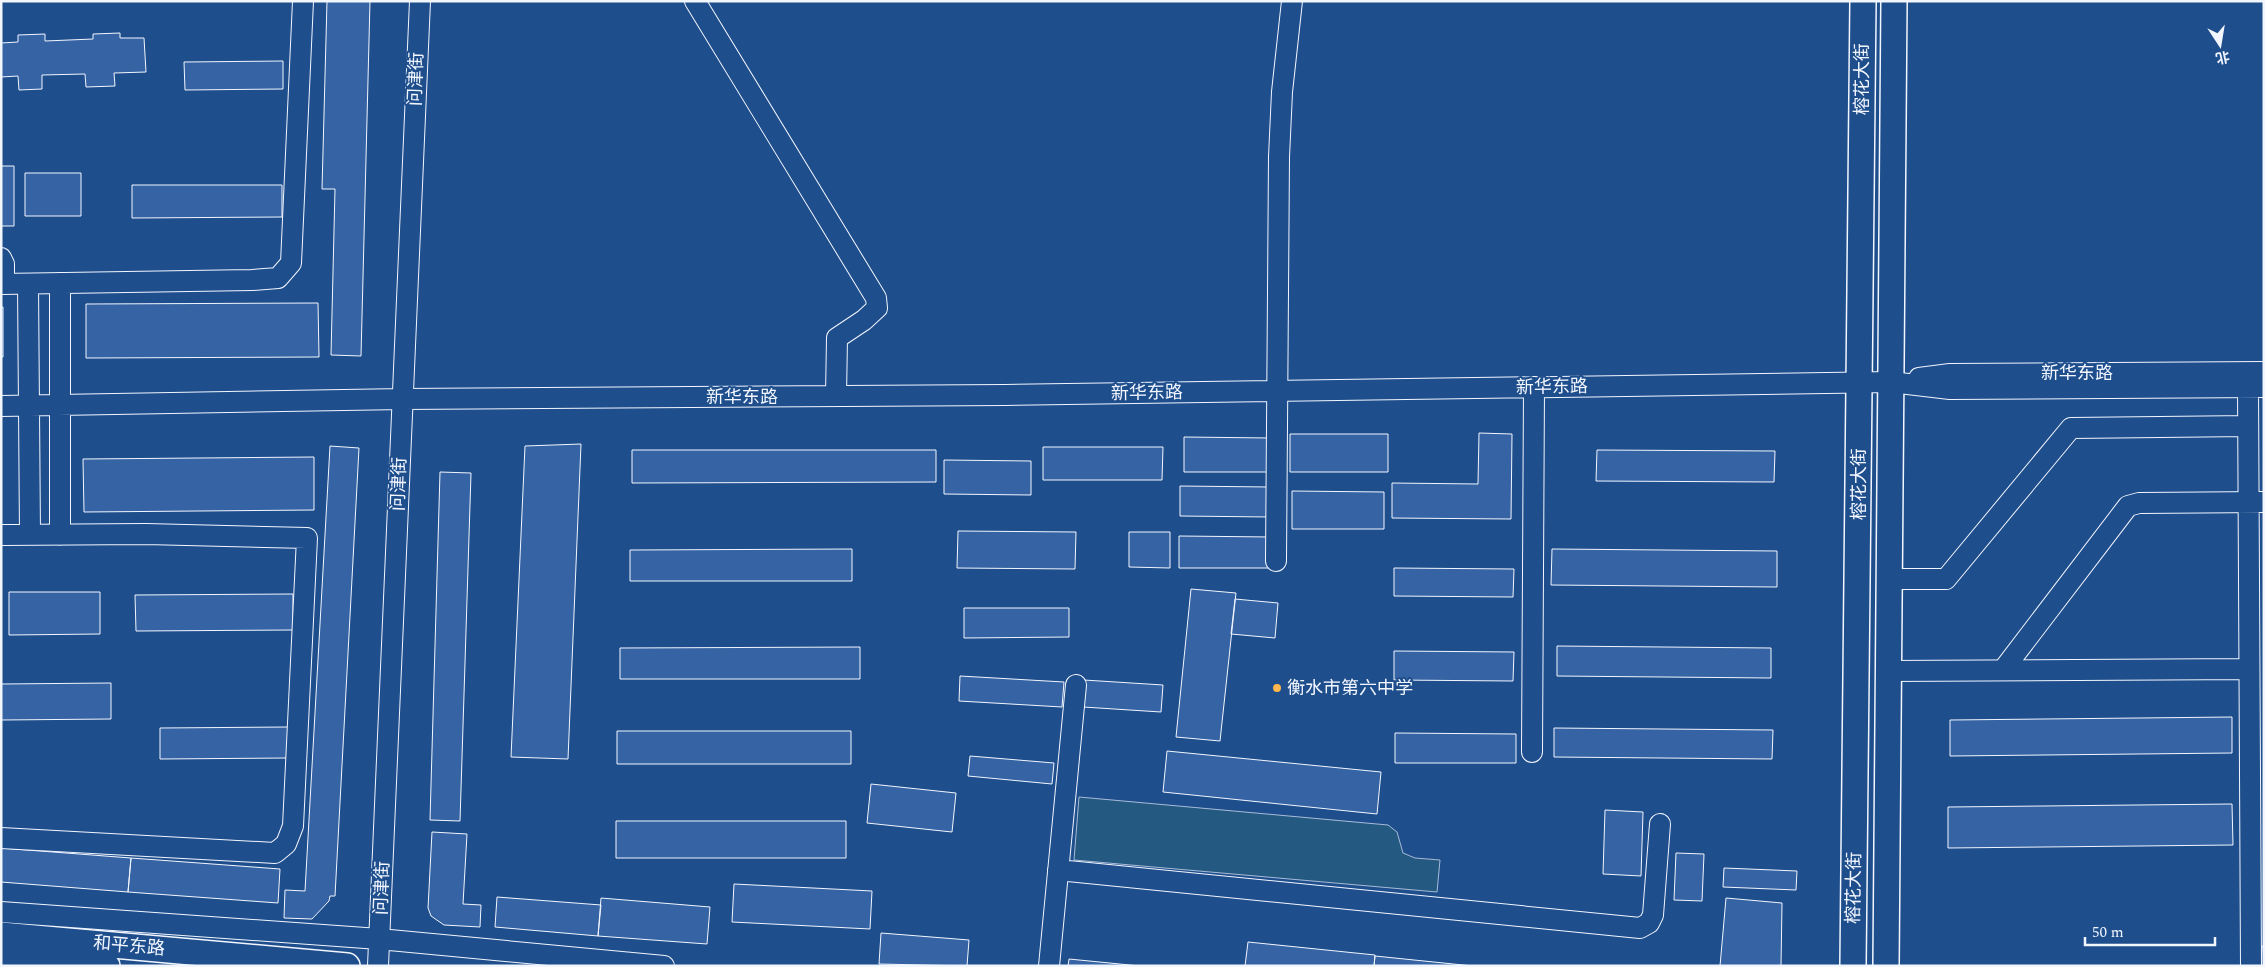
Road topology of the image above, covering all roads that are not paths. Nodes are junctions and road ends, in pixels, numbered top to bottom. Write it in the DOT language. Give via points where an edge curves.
graph roads {
  1 [pos="303,1"];
  2 [pos="420,1"];
  3 [pos="695,1"];
  4 [pos="1292,1"];
  5 [pos="1863,1"];
  6 [pos="1894,1"];
  7 [pos="1,258"];
  8 [pos="60,283"];
  9 [pos="3,284"];
  10 [pos="28,284"];
  11 [pos="2264,372"];
  12 [pos="1860,382"];
  13 [pos="1890,382"];
  14 [pos="1534,387"];
  15 [pos="2256,387"];
  16 [pos="1278,391"];
  17 [pos="836,396"];
  18 [pos="403,399"];
  19 [pos="60,405"];
  20 [pos="1,406"];
  21 [pos="30,406"];
  22 [pos="2248,426"];
  23 [pos="2256,502"];
  24 [pos="1,535"];
  25 [pos="30,535"];
  26 [pos="60,535"];
  27 [pos="1276,561"];
  28 [pos="1889,580"];
  29 [pos="2249,669"];
  30 [pos="2003,670"];
  31 [pos="1888,671"];
  32 [pos="1076,685"];
  33 [pos="1532,752"];
  34 [pos="1660,824"];
  35 [pos="1,838"];
  36 [pos="1058,870"];
  37 [pos="1,912"];
  38 [pos="1,935"];
  39 [pos="379,939"];
  40 [pos="1,956"];
  41 [pos="107,966"];
  42 [pos="347,966"];
  43 [pos="378,966"];
  44 [pos="664,966"];
  45 [pos="1049,966"];
  46 [pos="1853,966"];
  47 [pos="1886,966"];
  48 [pos="2251,966"];
  1 -- 8 [label="street" via="291,263 278,278"];
  2 -- 18 [label="street, 问津街"];
  3 -- 17 [label="street" via="876,298 877,308 837,338"];
  4 -- 16 [label="street" via="1279,157"];
  5 -- 12 [label="main road, 榕花大街"];
  6 -- 13 [label="main road, 榕花大街"];
  7 -- 9 [label="street" via="4,264"];
  8 -- 10 [label="street"];
  8 -- 19 [label="street"];
  9 -- 10 [label="street"];
  10 -- 21 [label="street"];
  11 -- 13 [label="street, 新华东路" via="1950,374"];
  12 -- 13 [label="street, 新华东路"];
  12 -- 14 [label="street, 新华东路"];
  12 -- 46 [label="main road, 榕花大街"];
  13 -- 15 [label="street, 新华东路" via="1950,389"];
  13 -- 28 [label="main road, 榕花大街"];
  14 -- 16 [label="street, 新华东路"];
  14 -- 33 [label="street"];
  15 -- 22 [label="street"];
  16 -- 17 [label="street, 新华东路"];
  16 -- 27 [label="street"];
  17 -- 18 [label="street, 新华东路"];
  18 -- 19 [label="street, 新华东路"];
  18 -- 39 [label="street, 问津街"];
  19 -- 21 [label="street, 新华东路"];
  19 -- 26 [label="street"];
  20 -- 21 [label="street, 新华东路"];
  21 -- 25 [label="street"];
  22 -- 23 [label="street"];
  22 -- 28 [label="street" via="2071,428 1946,579"];
  23 -- 29 [label="street"];
  23 -- 30 [label="street" via="2139,503 2128,506"];
  24 -- 25 [label="street"];
  25 -- 26 [label="street"];
  26 -- 35 [label="street" via="307,538 293,826 286,844 275,853"];
  28 -- 31 [label="main road, 榕花大街"];
  29 -- 30 [label="street"];
  29 -- 48 [label="street"];
  30 -- 31 [label="street"];
  31 -- 47 [label="main road, 榕花大街"];
  32 -- 36 [label="street"];
  34 -- 36 [label="street" via="1653,916 1640,928"];
  36 -- 45 [label="street"];
  37 -- 39 [label="street"];
  38 -- 42 [label="main road, 和平东路"];
  39 -- 43 [label="street, 问津街"];
  39 -- 44 [label="street"];
  40 -- 41 [label="main road, 和平东路"];
}
